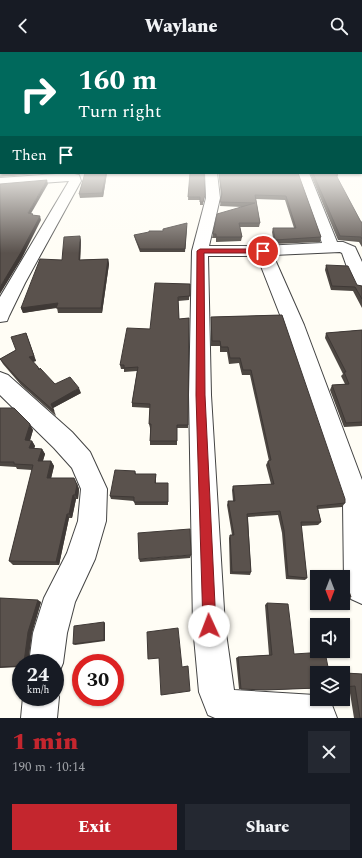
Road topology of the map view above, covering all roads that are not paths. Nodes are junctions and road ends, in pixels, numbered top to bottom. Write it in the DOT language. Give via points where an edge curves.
graph roads {
  1 [pos="69,191"];
  2 [pos="213,191"];
  3 [pos="310,191"];
  4 [pos="331,247"];
  5 [pos="200,251"];
  6 [pos="263,251"];
  7 [pos="362,284"];
  8 [pos="0,316"];
  9 [pos="0,381"];
  10 [pos="362,588"];
  11 [pos="47,654"];
  12 [pos="41,706"];
  13 [pos="39,718"];
  14 [pos="320,718"];
  1 -- 8 [label="street"];
  2 -- 5 [label="street" via="214,198"];
  3 -- 4 [label="street"];
  4 -- 6 [label="street"];
  4 -- 7 [label="street" via="349,250"];
  5 -- 6 [label="street"];
  5 -- 14 [label="street" via="200,395 209,626 217,692 221,702 233,708 315,713"];
  6 -- 10 [label="street" via="294,325 356,503 359,583"];
  9 -- 11 [label="street" via="81,460 94,489 92,521 80,559 60,598"];
  12 -- 13 [label="street"];
}
